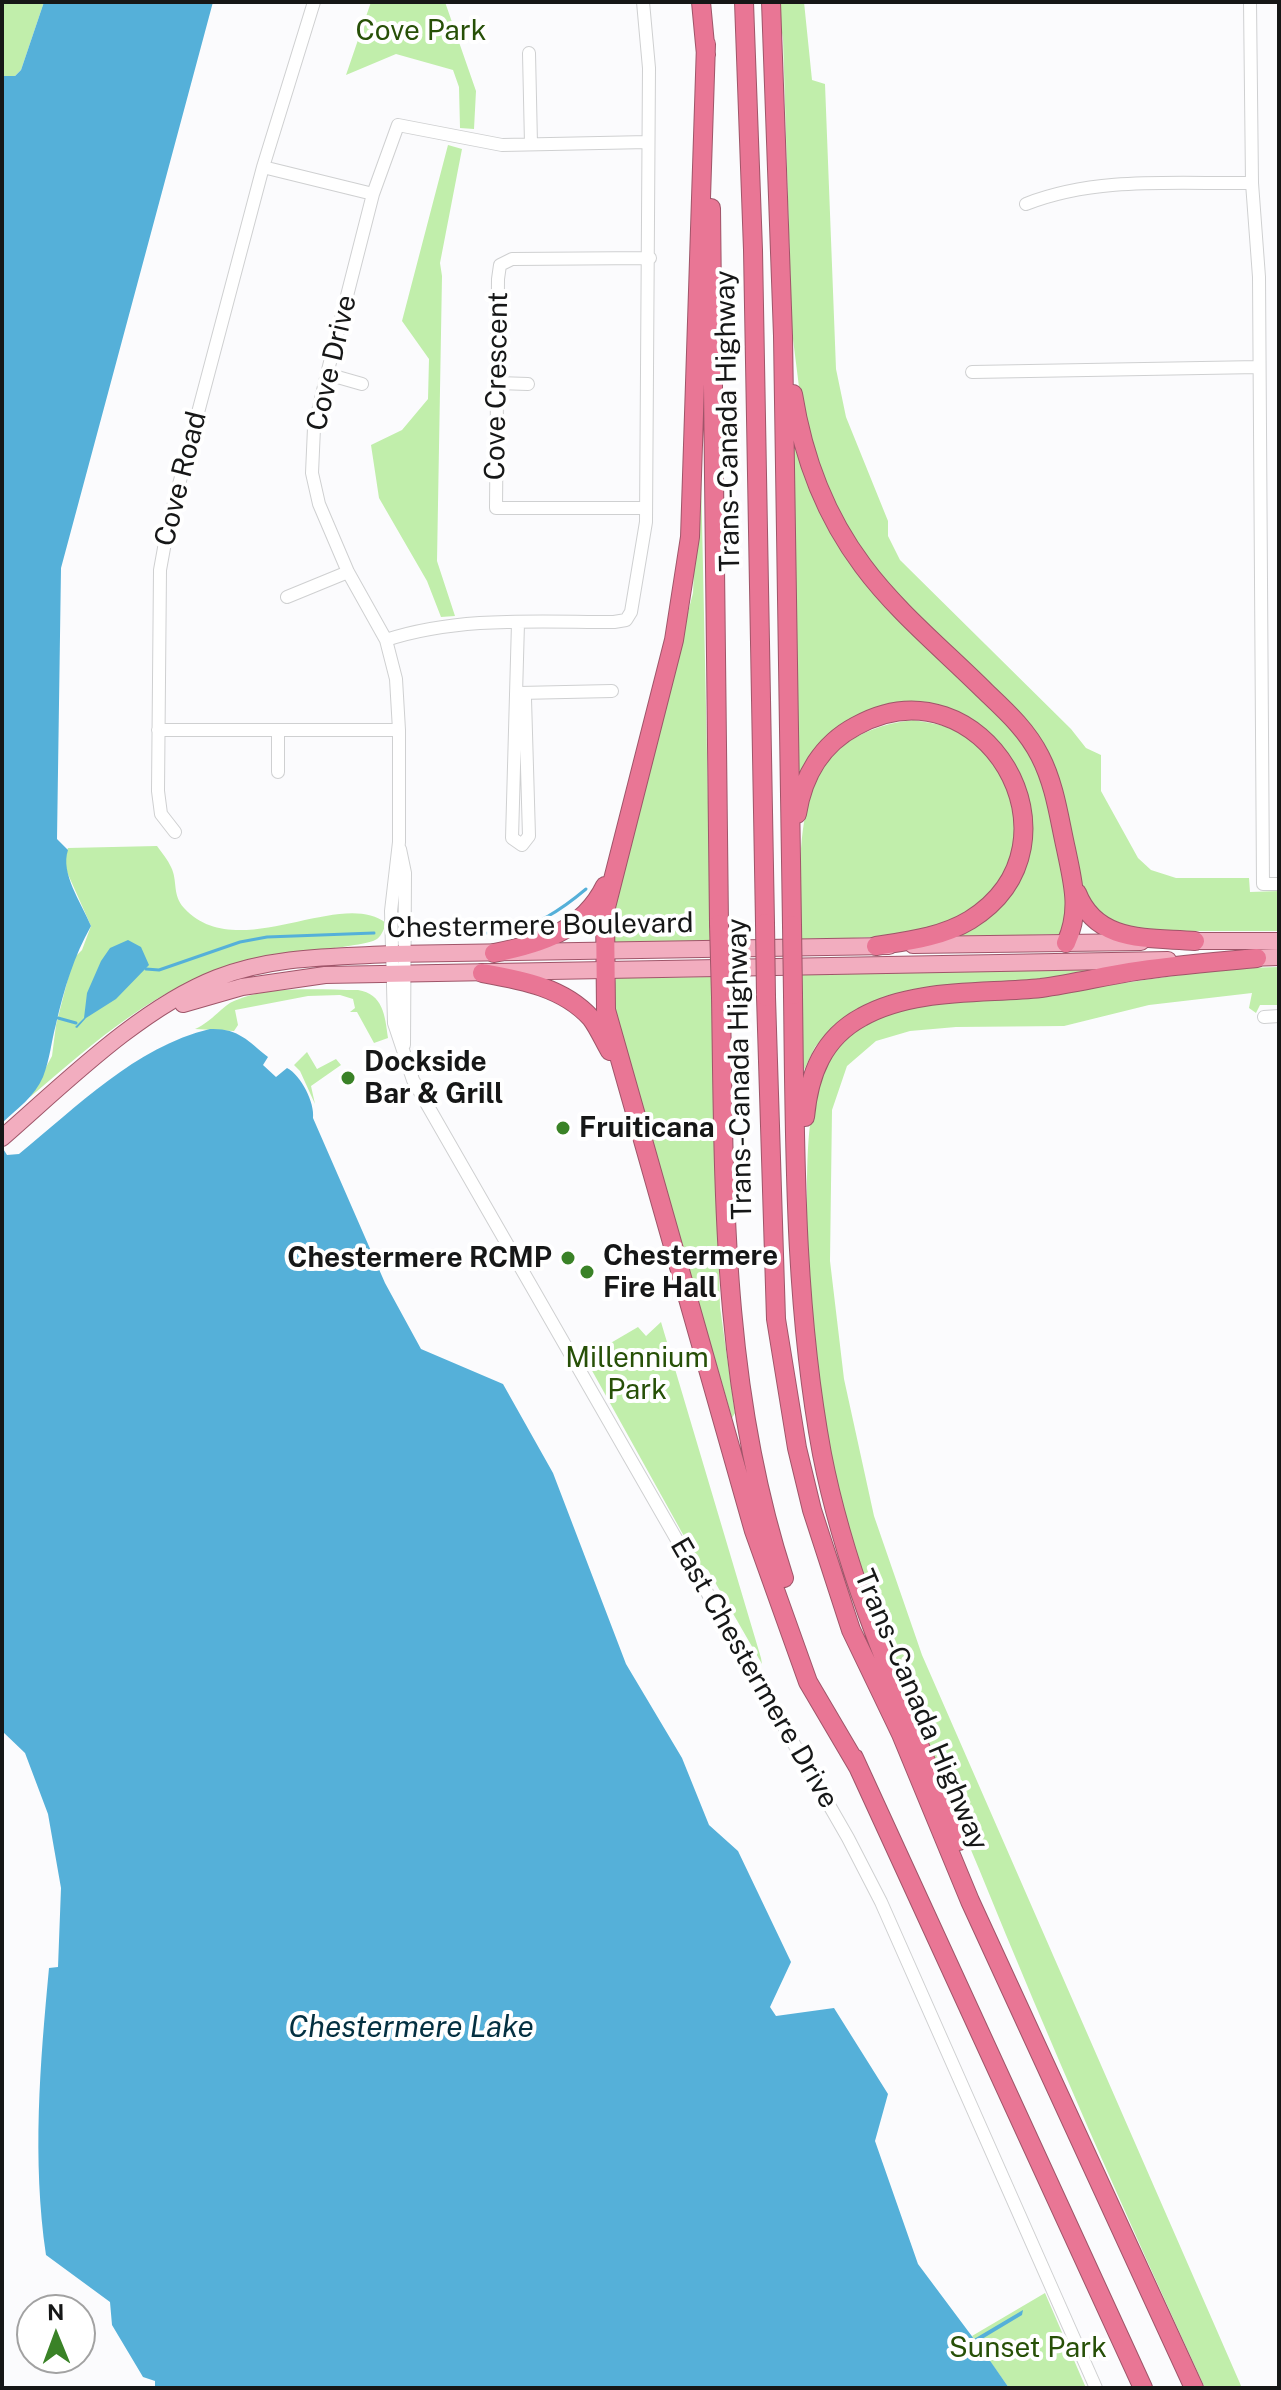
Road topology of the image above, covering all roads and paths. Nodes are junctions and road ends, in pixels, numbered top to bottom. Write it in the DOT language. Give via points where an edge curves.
graph roads {
  1 [pos="314,2"];
  2 [pos="643,2"];
  3 [pos="701,2"];
  4 [pos="744,2"];
  5 [pos="771,2"];
  6 [pos="1250,2"];
  7 [pos="706,44"];
  8 [pos="529,53"];
  9 [pos="648,142"];
  10 [pos="531,144"];
  11 [pos="263,167"];
  12 [pos="1252,183"];
  13 [pos="373,194"];
  14 [pos="1026,204"];
  15 [pos="650,258"];
  16 [pos="783,336"];
  17 [pos="1259,367"];
  18 [pos="972,372"];
  19 [pos="327,374"];
  20 [pos="498,383"];
  21 [pos="362,384"];
  22 [pos="528,384"];
  23 [pos="646,508"];
  24 [pos="348,572"];
  25 [pos="287,597"];
  26 [pos="518,623"];
  27 [pos="386,640"];
  28 [pos="612,691"];
  29 [pos="519,693"];
  30 [pos="158,730"];
  31 [pos="278,730"];
  32 [pos="399,730"];
  33 [pos="278,772"];
  34 [pos="175,832"];
  35 [pos="791,860"];
  36 [pos="615,866"];
  37 [pos="1072,880"];
  38 [pos="1279,884"];
  39 [pos="1195,941"];
  40 [pos="1279,941"];
  41 [pos="1066,943"];
  42 [pos="876,946"];
  43 [pos="494,953"];
  44 [pos="399,954"];
  45 [pos="1279,957"];
  46 [pos="1257,958"];
  47 [pos="606,961"];
  48 [pos="839,966"];
  49 [pos="482,973"];
  50 [pos="399,974"];
  51 [pos="151,1016"];
  52 [pos="1279,1016"];
  53 [pos="1264,1017"];
  54 [pos="625,1077"];
  55 [pos="2,1138"];
  56 [pos="796,1211"];
  57 [pos="858,1767"];
  58 [pos="1085,2147"];
  59 [pos="1096,2388"];
  60 [pos="1143,2388"];
  61 [pos="1194,2388"];
  1 -- 11 [label="street, Cove Road"];
  2 -- 9 [label="street"];
  3 -- 7 [label="highway, Trans-Canada Highway"];
  4 -- 58 [label="highway, Trans-Canada Highway, bridge" via="776,1319 797,1448 851,1630"];
  5 -- 16 [label="highway"];
  6 -- 12 [label="street"];
  7 -- 36 [label="highway" via="690,537 674,640"];
  7 -- 57 [label="highway, Trans-Canada Highway, bridge" via="729,1291 759,1495 808,1651"];
  8 -- 10 [label="street"];
  9 -- 10 [label="street, Cove Drive"];
  9 -- 15 [label="street"];
  10 -- 13 [label="street, Cove Drive" via="475,143 398,125"];
  11 -- 13 [label="street"];
  11 -- 30 [label="street, Cove Road" via="162,558"];
  12 -- 14 [label="street" via="1098,185 1058,191"];
  12 -- 17 [label="street"];
  13 -- 19 [label="street, Cove Drive"];
  15 -- 20 [label="street, Cove Crescent" via="512,259 500,265"];
  15 -- 23 [label="street"];
  16 -- 35 [label="highway"];
  16 -- 37 [label="highway" via="802,440 831,516 877,584 1030,739 1053,786"];
  17 -- 18 [label="street"];
  17 -- 38 [label="street" via="1263,884"];
  19 -- 21 [label="street"];
  19 -- 24 [label="street, Cove Drive" via="314,428 312,473 319,504"];
  20 -- 22 [label="street"];
  20 -- 23 [label="street, Cove Crescent" via="496,508"];
  23 -- 26 [label="street" via="635,597 626,620"];
  24 -- 25 [label="street"];
  24 -- 27 [label="street, Cove Drive"];
  26 -- 27 [label="street" via="437,627"];
  26 -- 29 [label="street"];
  27 -- 32 [label="street, Cove Drive" via="396,679"];
  28 -- 29 [label="street"];
  29 -- 29 [label="street" via="514,702 512,838 522,845 529,836 525,699"];
  30 -- 31 [label="street"];
  30 -- 34 [label="street, Cove Road" via="161,814"];
  31 -- 32 [label="street"];
  31 -- 33 [label="street"];
  32 -- 44 [label="street, Cove Drive" via="399,842 392,877"];
  35 -- 42 [label="highway" via="809,775 826,748 864,721 899,713 937,714 971,729 996,750 1013,776 1023,822 1020,855 1005,886 971,920"];
  35 -- 56 [label="highway, bridge"];
  36 -- 43 [label="highway" via="593,906 572,926 532,946"];
  36 -- 47 [label="highway" via="603,925"];
  37 -- 39 [label="highway" via="1087,913 1118,935"];
  37 -- 41 [label="highway" via="1077,911"];
  39 -- 40 [label="main road, Chestermere Boulevard"];
  39 -- 41 [label="main road, Chestermere Boulevard"];
  41 -- 42 [label="main road, Chestermere Boulevard"];
  41 -- 48 [label="main road" via="1040,953 898,958"];
  42 -- 47 [label="main road, Chestermere Boulevard"];
  43 -- 44 [label="main road, Chestermere Boulevard"];
  43 -- 47 [label="main road, Chestermere Boulevard"];
  44 -- 50 [label="street, Cove Drive"];
  44 -- 51 [label="main road, Chestermere Boulevard" via="310,959 237,971 176,997"];
  45 -- 46 [label="main road, Chestermere Boulevard"];
  46 -- 48 [label="main road, Chestermere Boulevard"];
  46 -- 56 [label="highway" via="910,1000 861,1017 825,1046 814,1069 806,1097"];
  47 -- 48 [label="main road, Chestermere Boulevard"];
  47 -- 49 [label="main road, Chestermere Boulevard"];
  47 -- 54 [label="highway" via="606,1010"];
  49 -- 50 [label="main road, Chestermere Boulevard"];
  49 -- 54 [label="highway" via="532,982 591,1018"];
  50 -- 51 [label="main road, Chestermere Boulevard" via="271,981"];
  50 -- 59 [label="street, East Chestermere Drive" via="394,1023 413,1080 848,1838"];
  51 -- 55 [label="main road, Chestermere Boulevard"];
  52 -- 53 [label="street"];
  54 -- 57 [label="highway" via="754,1531 808,1682"];
  56 -- 58 [label="highway" via="808,1365 836,1512 887,1664"];
  57 -- 60 [label="highway, Trans-Canada Highway"];
  58 -- 61 [label="highway, Trans-Canada Highway"];
}
